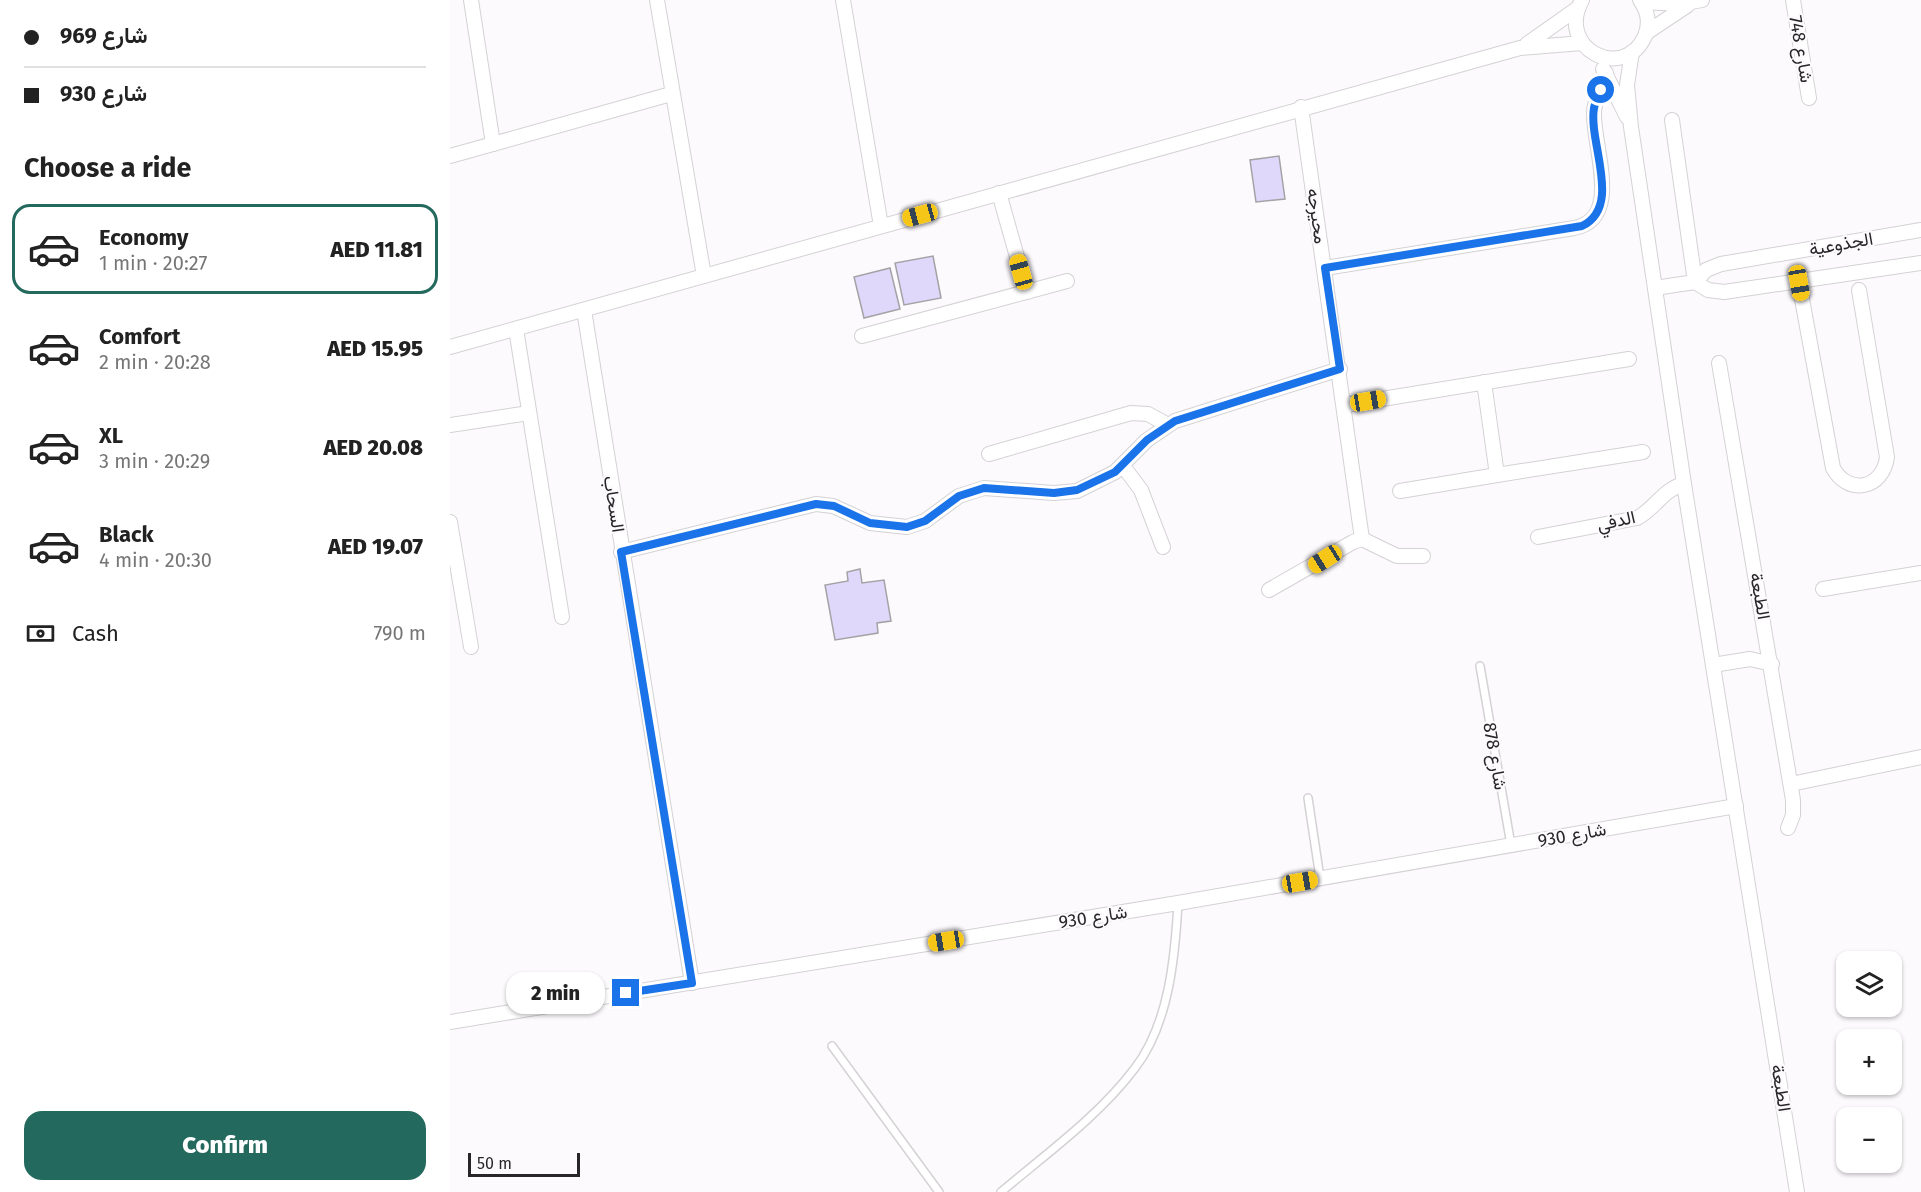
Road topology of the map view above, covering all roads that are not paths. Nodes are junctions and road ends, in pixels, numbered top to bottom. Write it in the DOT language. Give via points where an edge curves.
graph roads {
  1 [pos="471,0"];
  2 [pos="657,0"];
  3 [pos="843,0"];
  4 [pos="1793,0"];
  5 [pos="1641,1"];
  6 [pos="1697,1"];
  7 [pos="1580,4"];
  8 [pos="1646,33"];
  9 [pos="1582,43"];
  10 [pos="1520,48"];
  11 [pos="1632,52"];
  12 [pos="1594,54"];
  13 [pos="1606,74"];
  14 [pos="671,93"];
  15 [pos="1809,98"];
  16 [pos="1302,107"];
  17 [pos="1672,120"];
  18 [pos="1631,127"];
  19 [pos="493,144"];
  20 [pos="450,156"];
  21 [pos="999,194"];
  22 [pos="881,226"];
  23 [pos="1921,230"];
  24 [pos="1921,263"];
  25 [pos="1325,268"];
  26 [pos="704,276"];
  27 [pos="1067,281"];
  28 [pos="1695,282"];
  29 [pos="1799,283"];
  30 [pos="1656,288"];
  31 [pos="1859,290"];
  32 [pos="1027,292"];
  33 [pos="584,310"];
  34 [pos="516,329"];
  35 [pos="862,336"];
  36 [pos="450,347"];
  37 [pos="1629,359"];
  38 [pos="1719,363"];
  39 [pos="1340,369"];
  40 [pos="1484,382"];
  41 [pos="1345,405"];
  42 [pos="529,414"];
  43 [pos="450,425"];
  44 [pos="1168,425"];
  45 [pos="1643,452"];
  46 [pos="989,454"];
  47 [pos="1124,466"];
  48 [pos="1497,475"];
  49 [pos="1684,484"];
  50 [pos="1400,491"];
  51 [pos="450,522"];
  52 [pos="1538,537"];
  53 [pos="1362,539"];
  54 [pos="1163,547"];
  55 [pos="621,552"];
  56 [pos="1423,556"];
  57 [pos="1921,573"];
  58 [pos="1823,589"];
  59 [pos="1269,590"];
  60 [pos="562,617"];
  61 [pos="471,647"];
  62 [pos="1772,664"];
  63 [pos="1713,665"];
  64 [pos="1480,666"];
  65 [pos="1921,757"];
  66 [pos="1791,784"];
  67 [pos="1308,798"];
  68 [pos="1736,806"];
  69 [pos="1788,828"];
  70 [pos="1510,845"];
  71 [pos="1320,878"];
  72 [pos="1178,903"];
  73 [pos="692,983"];
  74 [pos="450,1022"];
  75 [pos="832,1046"];
  76 [pos="939,1192"];
  77 [pos="1001,1192"];
  78 [pos="1797,1192"];
  1 -- 19 [label="street"];
  2 -- 14 [label="street"];
  3 -- 22 [label="street"];
  4 -- 15 [label="street, شارع 748"];
  5 -- 6 [label="street" via="1667,5"];
  5 -- 8 [label="street" via="1648,17"];
  6 -- 8 [label="street"];
  7 -- 9 [label="street" via="1575,26"];
  7 -- 10 [label="street" via="1550,30"];
  8 -- 11 [label="street"];
  9 -- 10 [label="street"];
  9 -- 12 [label="street"];
  10 -- 16 [label="street"];
  11 -- 12 [label="street" via="1614,58"];
  11 -- 18 [label="street" via="1627,85"];
  12 -- 13 [label="street"];
  13 -- 18 [label="street"];
  13 -- 25 [label="street" via="1594,113 1603,201 1590,223"];
  14 -- 19 [label="street"];
  14 -- 26 [label="street"];
  16 -- 21 [label="street"];
  16 -- 25 [label="street, محيرجه"];
  17 -- 28 [label="street"];
  18 -- 30 [label="street, الطبعة"];
  19 -- 20 [label="street"];
  21 -- 22 [label="street"];
  21 -- 32 [label="street"];
  22 -- 26 [label="street"];
  23 -- 28 [label="street, الجذوعية" via="1721,264 1706,270"];
  24 -- 29 [label="street, الجذوعية"];
  25 -- 39 [label="street, محيرجه"];
  26 -- 33 [label="street"];
  27 -- 32 [label="street"];
  28 -- 29 [label="street, الجذوعية" via="1716,292"];
  28 -- 30 [label="street, الجذوعية"];
  29 -- 31 [label="street" via="1833,468 1843,482 1860,486 1882,474 1887,457"];
  30 -- 49 [label="street, الطبعة"];
  32 -- 35 [label="street"];
  33 -- 34 [label="street"];
  33 -- 55 [label="street, السحاب"];
  34 -- 36 [label="street"];
  34 -- 42 [label="street"];
  37 -- 40 [label="street"];
  38 -- 62 [label="street, الطبعة"];
  39 -- 41 [label="street, محيرجه"];
  39 -- 44 [label="street" via="1190,414"];
  40 -- 41 [label="street"];
  40 -- 48 [label="street"];
  41 -- 53 [label="street, محيرجه"];
  42 -- 43 [label="street"];
  42 -- 60 [label="street"];
  44 -- 46 [label="street" via="1148,414 1131,413"];
  44 -- 47 [label="street" via="1147,440"];
  45 -- 48 [label="street"];
  47 -- 54 [label="street" via="1141,490"];
  47 -- 55 [label="street" via="1097,483 1066,493 997,487 971,491 948,502 925,521 907,527 870,523 834,506 816,504"];
  48 -- 50 [label="street"];
  49 -- 52 [label="street, الدفي" via="1665,493 1637,518"];
  49 -- 63 [label="street, الطبعة"];
  51 -- 61 [label="street"];
  53 -- 56 [label="street" via="1397,556"];
  53 -- 59 [label="street"];
  55 -- 73 [label="street, السحاب"];
  57 -- 58 [label="street"];
  62 -- 63 [label="street" via="1750,659"];
  62 -- 66 [label="street, الطبعة"];
  63 -- 68 [label="street, الطبعة"];
  64 -- 70 [label="lane, شارع 878"];
  65 -- 66 [label="street"];
  66 -- 69 [label="street, الطبعة" via="1794,807"];
  67 -- 71 [label="lane"];
  68 -- 70 [label="street, شارع 930"];
  68 -- 78 [label="street, الطبعة"];
  70 -- 71 [label="street, شارع 930"];
  71 -- 72 [label="street, شارع 930"];
  72 -- 73 [label="street, شارع 930"];
  72 -- 77 [label="lane" via="1172,959 1158,1023 1136,1067 1098,1108"];
  73 -- 74 [label="street, شارع 930"];
  75 -- 76 [label="lane"];
}
